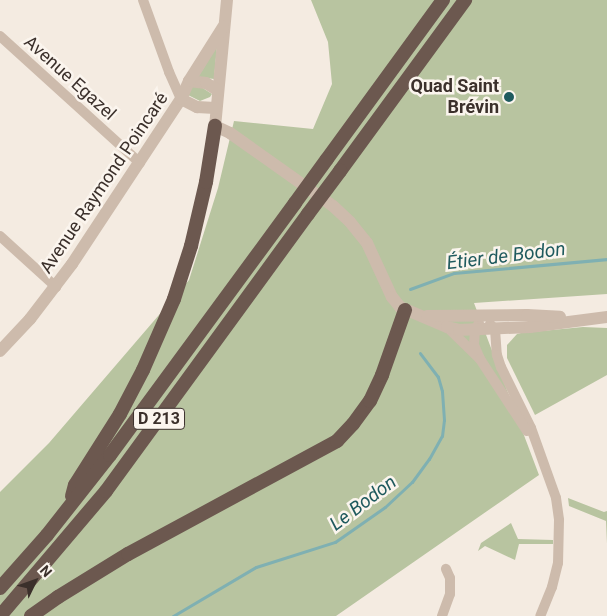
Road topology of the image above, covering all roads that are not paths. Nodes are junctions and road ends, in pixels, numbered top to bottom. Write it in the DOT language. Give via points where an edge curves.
graph roads {
  1 [pos="142,0"];
  2 [pos="227,0"];
  3 [pos="443,0"];
  4 [pos="465,0"];
  5 [pos="225,25"];
  6 [pos="0,36"];
  7 [pos="190,81"];
  8 [pos="217,90"];
  9 [pos="181,99"];
  10 [pos="215,108"];
  11 [pos="215,126"];
  12 [pos="140,163"];
  13 [pos="0,236"];
  14 [pos="56,287"];
  15 [pos="405,310"];
  16 [pos="483,315"];
  17 [pos="425,316"];
  18 [pos="607,317"];
  19 [pos="582,319"];
  20 [pos="447,327"];
  21 [pos="495,329"];
  22 [pos="475,330"];
  23 [pos="0,351"];
  24 [pos="480,359"];
  25 [pos="535,440"];
  26 [pos="70,507"];
  27 [pos="446,569"];
  28 [pos="0,588"];
  29 [pos="0,616"];
  30 [pos="31,616"];
  31 [pos="442,616"];
  32 [pos="540,616"];
  1 -- 9 [label="street"];
  2 -- 5 [label="street, Avenue Raymond Poincaré"];
  3 -- 26 [label="highway, D 213, bridge"];
  4 -- 29 [label="highway, D 213, bridge" via="106,491"];
  5 -- 7 [label="street, Avenue Raymond Poincaré"];
  5 -- 8 [label="street, Avenue Raymond Poincaré"];
  6 -- 12 [label="street, Avenue Egazel"];
  7 -- 8 [label="street" via="206,83"];
  7 -- 9 [label="street, Avenue Raymond Poincaré"];
  8 -- 10 [label="street, Avenue Raymond Poincaré"];
  9 -- 10 [label="street" via="197,107"];
  9 -- 12 [label="street, Avenue Raymond Poincaré"];
  10 -- 11 [label="street, Avenue Raymond Poincaré"];
  11 -- 15 [label="street" via="236,137 333,206 350,222 367,243 392,298"];
  11 -- 26 [label="highway" via="191,246 174,299 120,414 75,485"];
  12 -- 14 [label="street, Avenue Raymond Poincaré"];
  13 -- 14 [label="street"];
  14 -- 23 [label="street, Avenue Raymond Poincaré"];
  15 -- 17 [label="street"];
  15 -- 30 [label="highway" via="370,401 337,441 128,554"];
  16 -- 17 [label="street"];
  16 -- 19 [label="street"];
  16 -- 21 [label="street"];
  16 -- 22 [label="street"];
  17 -- 20 [label="street"];
  18 -- 19 [label="street"];
  19 -- 21 [label="street"];
  20 -- 22 [label="street"];
  20 -- 24 [label="street"];
  21 -- 22 [label="street"];
  21 -- 25 [label="street" via="499,361"];
  22 -- 24 [label="street" via="474,345"];
  24 -- 25 [label="street"];
  25 -- 32 [label="street" via="551,480 559,520 558,563"];
  26 -- 28 [label="highway, D 213"];
  27 -- 31 [label="street" via="450,578 450,594"];
}
